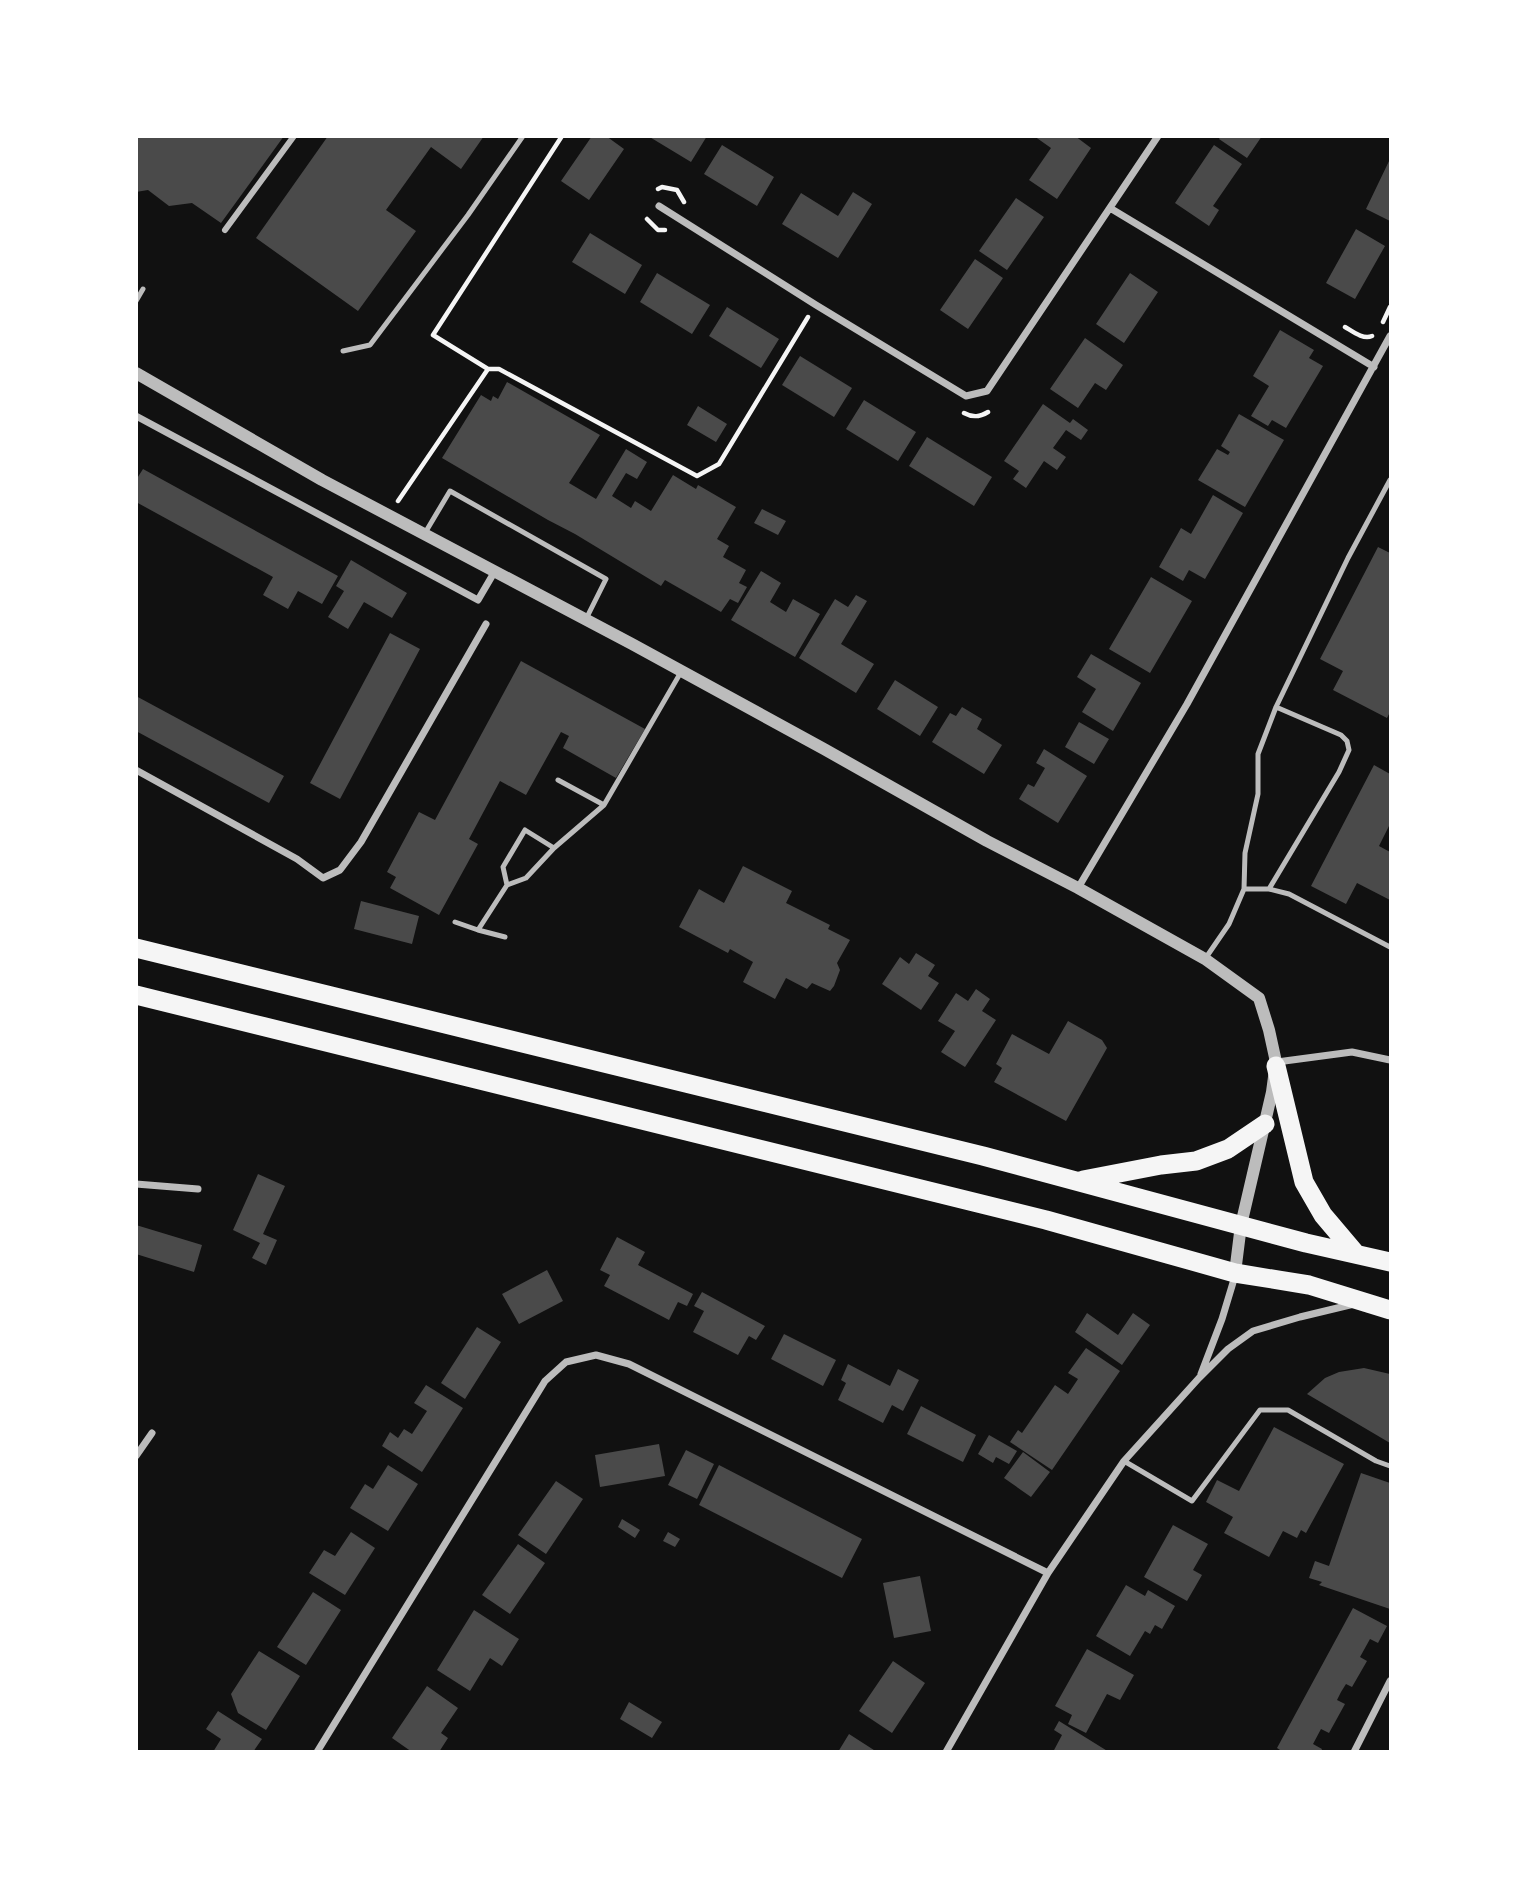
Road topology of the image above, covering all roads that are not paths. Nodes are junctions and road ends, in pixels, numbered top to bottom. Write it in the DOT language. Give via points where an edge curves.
graph roads {
  1 [pos="294,136"];
  2 [pos="523,136"];
  3 [pos="1158,136"];
  4 [pos="659,206"];
  5 [pos="1110,208"];
  6 [pos="225,230"];
  7 [pos="144,289"];
  8 [pos="136,301"];
  9 [pos="1391,336"];
  10 [pos="343,351"];
  11 [pos="1374,367"];
  12 [pos="136,373"];
  13 [pos="136,416"];
  14 [pos="1391,480"];
  15 [pos="425,533"];
  16 [pos="495,571"];
  17 [pos="586,619"];
  18 [pos="486,624"];
  19 [pos="681,672"];
  20 [pos="1276,707"];
  21 [pos="136,770"];
  22 [pos="558,780"];
  23 [pos="604,805"];
  24 [pos="554,848"];
  25 [pos="507,886"];
  26 [pos="1078,888"];
  27 [pos="1244,889"];
  28 [pos="1269,889"];
  29 [pos="455,922"];
  30 [pos="478,930"];
  31 [pos="505,937"];
  32 [pos="1391,947"];
  33 [pos="136,948"];
  34 [pos="1205,959"];
  35 [pos="136,995"];
  36 [pos="1391,1060"];
  37 [pos="1276,1064"];
  38 [pos="1265,1124"];
  39 [pos="1079,1181"];
  40 [pos="136,1184"];
  41 [pos="198,1189"];
  42 [pos="1241,1224"];
  43 [pos="1356,1254"];
  44 [pos="1391,1262"];
  45 [pos="1235,1273"];
  46 [pos="1364,1302"];
  47 [pos="1391,1310"];
  48 [pos="1199,1378"];
  49 [pos="152,1433"];
  50 [pos="136,1456"];
  51 [pos="1125,1461"];
  52 [pos="1391,1466"];
  53 [pos="1048,1573"];
  54 [pos="1391,1681"];
  55 [pos="317,1752"];
  56 [pos="946,1752"];
  57 [pos="1354,1752"];
  1 -- 6 [label="street"];
  2 -- 10 [label="lane" via="370,345"];
  3 -- 5 [label="street"];
  4 -- 5 [label="street" via="966,396 987,391"];
  5 -- 11 [label="street"];
  7 -- 8 [label="lane"];
  9 -- 11 [label="street"];
  11 -- 26 [label="street" via="1187,704"];
  12 -- 15 [label="street" via="322,480"];
  13 -- 16 [label="street" via="478,600"];
  14 -- 20 [label="lane"];
  15 -- 16 [label="street"];
  15 -- 17 [label="lane" via="450,491 606,579"];
  16 -- 17 [label="street"];
  17 -- 19 [label="street"];
  18 -- 21 [label="street" via="361,842 340,870 323,878"];
  19 -- 23 [label="lane"];
  19 -- 26 [label="street"];
  20 -- 27 [label="lane" via="1258,754 1258,794 1245,853"];
  20 -- 28 [label="lane" via="1340,735 1349,750"];
  22 -- 23 [label="lane"];
  23 -- 24 [label="lane"];
  24 -- 25 [label="lane" via="526,878"];
  24 -- 25 [label="lane" via="525,830 503,867"];
  25 -- 30 [label="lane"];
  26 -- 34 [label="street"];
  27 -- 28 [label="lane"];
  27 -- 34 [label="lane" via="1229,924"];
  28 -- 32 [label="lane" via="1289,894"];
  29 -- 30 [label="lane"];
  30 -- 31 [label="lane"];
  33 -- 39 [label="highway"];
  34 -- 37 [label="street" via="1259,998"];
  35 -- 45 [label="highway" via="1046,1220"];
  36 -- 37 [label="street" via="1352,1052"];
  37 -- 38 [label="street"];
  37 -- 43 [label="highway" via="1304,1182"];
  38 -- 39 [label="highway" via="1228,1149 1196,1161"];
  38 -- 42 [label="street"];
  39 -- 42 [label="highway"];
  40 -- 41 [label="street"];
  42 -- 43 [label="highway"];
  42 -- 45 [label="street"];
  43 -- 44 [label="highway"];
  45 -- 46 [label="highway" via="1309,1285"];
  45 -- 48 [label="street"];
  46 -- 47 [label="highway"];
  46 -- 48 [label="street" via="1253,1331"];
  48 -- 51 [label="street"];
  49 -- 50 [label="street"];
  51 -- 52 [label="lane" via="1192,1501 1261,1410 1288,1410"];
  51 -- 53 [label="street"];
  53 -- 55 [label="street" via="629,1364 596,1355 566,1362 545,1381"];
  53 -- 56 [label="street"];
  54 -- 57 [label="street"];
}
